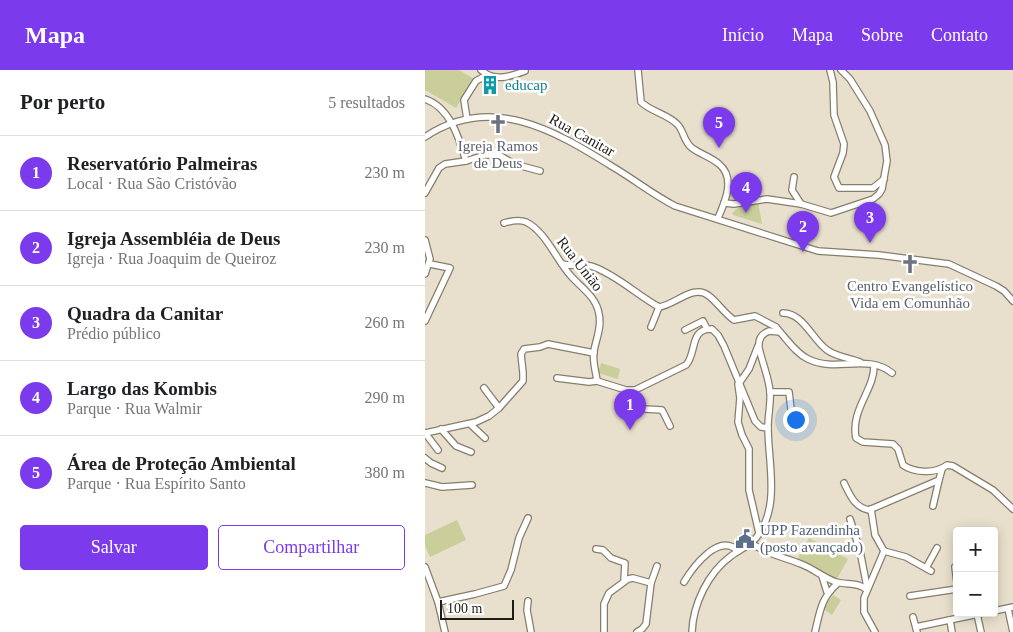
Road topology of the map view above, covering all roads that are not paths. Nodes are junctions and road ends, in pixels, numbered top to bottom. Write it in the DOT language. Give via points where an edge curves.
graph roads {
  1 [pos="481,70"];
  2 [pos="638,70"];
  3 [pos="830,70"];
  4 [pos="841,70"];
  5 [pos="525,72"];
  6 [pos="487,75"];
  7 [pos="425,99"];
  8 [pos="467,119"];
  9 [pos="451,123"];
  10 [pos="425,137"];
  11 [pos="466,161"];
  12 [pos="540,171"];
  13 [pos="794,177"];
  14 [pos="884,179"];
  15 [pos="425,193"];
  16 [pos="724,203"];
  17 [pos="801,204"];
  18 [pos="718,218"];
  19 [pos="504,223"];
  20 [pos="425,240"];
  21 [pos="430,264"];
  22 [pos="562,264"];
  23 [pos="425,274"];
  24 [pos="1013,301"];
  25 [pos="659,307"];
  26 [pos="783,313"];
  27 [pos="425,321"];
  28 [pos="651,327"];
  29 [pos="707,329"];
  30 [pos="685,330"];
  31 [pos="780,332"];
  32 [pos="759,344"];
  33 [pos="594,353"];
  34 [pos="862,363"];
  35 [pos="874,364"];
  36 [pos="735,369"];
  37 [pos="892,373"];
  38 [pos="557,378"];
  39 [pos="597,382"];
  40 [pos="740,382"];
  41 [pos="484,388"];
  42 [pos="635,390"];
  43 [pos="770,392"];
  44 [pos="499,408"];
  45 [pos="791,409"];
  46 [pos="470,424"];
  47 [pos="670,426"];
  48 [pos="768,428"];
  49 [pos="441,429"];
  50 [pos="425,433"];
  51 [pos="485,438"];
  52 [pos="438,450"];
  53 [pos="471,452"];
  54 [pos="425,458"];
  55 [pos="442,468"];
  56 [pos="942,469"];
  57 [pos="939,480"];
  58 [pos="425,483"];
  59 [pos="844,483"];
  60 [pos="472,485"];
  61 [pos="933,506"];
  62 [pos="871,509"];
  63 [pos="1013,509"];
  64 [pos="528,518"];
  65 [pos="850,519"];
  66 [pos="759,533"];
  67 [pos="751,543"];
  68 [pos="937,548"];
  69 [pos="596,549"];
  70 [pos="738,551"];
  71 [pos="884,551"];
  72 [pos="657,566"];
  73 [pos="425,568"];
  74 [pos="821,575"];
  75 [pos="624,581"];
  76 [pos="684,582"];
  77 [pos="651,583"];
  78 [pos="838,583"];
  79 [pos="512,584"];
  80 [pos="504,586"];
  81 [pos="867,588"];
  82 [pos="953,590"];
  83 [pos="827,592"];
  84 [pos="910,596"];
  85 [pos="527,601"];
  86 [pos="438,602"];
  87 [pos="1011,608"];
  88 [pos="998,610"];
  89 [pos="913,617"];
  90 [pos="957,617"];
  91 [pos="980,617"];
  92 [pos="949,620"];
  93 [pos="916,629"];
  94 [pos="445,632"];
  95 [pos="531,632"];
  96 [pos="604,632"];
  97 [pos="637,632"];
  98 [pos="692,632"];
  99 [pos="815,632"];
  100 [pos="875,632"];
  101 [pos="952,632"];
  102 [pos="981,632"];
  103 [pos="1013,632"];
  1 -- 6 [label="street"];
  2 -- 16 [label="street" via="641,102 674,122 688,145 723,169 728,190"];
  3 -- 14 [label="street" via="834,115 844,140 834,177 839,188 873,188"];
  4 -- 14 [label="street" via="853,84 878,128 887,156"];
  5 -- 6 [label="street" via="501,78"];
  6 -- 8 [label="street" via="475,80 464,100"];
  7 -- 9 [label="street" via="434,102"];
  8 -- 9 [label="street, Rua Canitar"];
  8 -- 18 [label="street, Rua Canitar" via="509,118 545,128 613,167 654,196 675,206"];
  9 -- 10 [label="street, Rua Canitar"];
  9 -- 11 [label="street"];
  11 -- 12 [label="street" via="496,154 518,166"];
  11 -- 15 [label="street" via="439,168"];
  13 -- 17 [label="street" via="792,190"];
  14 -- 17 [label="street" via="876,198 837,212 824,212"];
  16 -- 17 [label="street" via="767,198"];
  16 -- 18 [label="street"];
  18 -- 24 [label="street, Rua Canitar" via="818,251 949,264 1005,291"];
  19 -- 22 [label="street, Rua União" via="522,221 534,227"];
  20 -- 21 [label="street"];
  21 -- 23 [label="street"];
  21 -- 27 [label="street" via="450,268"];
  22 -- 25 [label="street" via="599,269"];
  22 -- 33 [label="street, Rua União" via="599,311 600,325"];
  25 -- 28 [label="street"];
  25 -- 31 [label="street" via="692,292 702,292 734,320 755,316"];
  26 -- 34 [label="street" via="798,318 827,350"];
  29 -- 30 [label="street" via="703,321"];
  29 -- 36 [label="street" via="718,335"];
  29 -- 42 [label="street" via="694,340 686,365"];
  31 -- 32 [label="street" via="767,332"];
  31 -- 34 [label="street" via="798,353 809,360 836,366"];
  32 -- 40 [label="street"];
  32 -- 43 [label="street"];
  33 -- 39 [label="street, Rua União"];
  33 -- 44 [label="street" via="548,344 524,349 521,354 521,384"];
  34 -- 35 [label="street"];
  35 -- 37 [label="street"];
  35 -- 56 [label="street" via="873,379 858,412 857,438 863,442 893,444 898,448 903,465 909,468"];
  36 -- 40 [label="street"];
  36 -- 66 [label="street" via="740,398 738,422 749,449 749,490"];
  38 -- 39 [label="street"];
  39 -- 42 [label="street"];
  40 -- 48 [label="street" via="755,421"];
  41 -- 44 [label="street"];
  42 -- 47 [label="street" via="638,406 662,410"];
  43 -- 45 [label="street" via="789,392"];
  43 -- 48 [label="street"];
  44 -- 46 [label="street"];
  46 -- 49 [label="street"];
  46 -- 51 [label="street"];
  48 -- 66 [label="street" via="771,490"];
  49 -- 50 [label="street"];
  49 -- 53 [label="street" via="456,446"];
  50 -- 52 [label="street"];
  54 -- 55 [label="street"];
  56 -- 57 [label="street"];
  56 -- 63 [label="street" via="949,465 958,469 993,490"];
  57 -- 61 [label="street"];
  57 -- 62 [label="street"];
  58 -- 60 [label="street" via="442,487"];
  59 -- 62 [label="street" via="857,505"];
  62 -- 71 [label="street" via="875,535"];
  64 -- 80 [label="street"];
  65 -- 81 [label="street"];
  66 -- 67 [label="street"];
  67 -- 70 [label="street"];
  67 -- 74 [label="street"];
  68 -- 71 [label="street" via="929,570 903,556"];
  69 -- 75 [label="street" via="625,563"];
  70 -- 76 [label="street" via="731,546 717,547 696,564"];
  70 -- 98 [label="street" via="713,575 702,593"];
  71 -- 81 [label="street"];
  72 -- 77 [label="street"];
  73 -- 86 [label="street"];
  74 -- 78 [label="street"];
  74 -- 83 [label="street"];
  75 -- 77 [label="street" via="633,578"];
  75 -- 96 [label="street" via="605,599"];
  77 -- 97 [label="street" via="646,624"];
  78 -- 81 [label="street"];
  78 -- 83 [label="street"];
  79 -- 80 [label="street"];
  80 -- 86 [label="street"];
  81 -- 100 [label="street" via="863,598 864,612"];
  82 -- 84 [label="street"];
  83 -- 99 [label="street"];
  85 -- 95 [label="street"];
  86 -- 94 [label="street"];
  87 -- 88 [label="street"];
  87 -- 103 [label="street"];
  89 -- 93 [label="street"];
  90 -- 92 [label="street"];
  91 -- 102 [label="street"];
  92 -- 93 [label="street"];
  92 -- 101 [label="street"];
}
